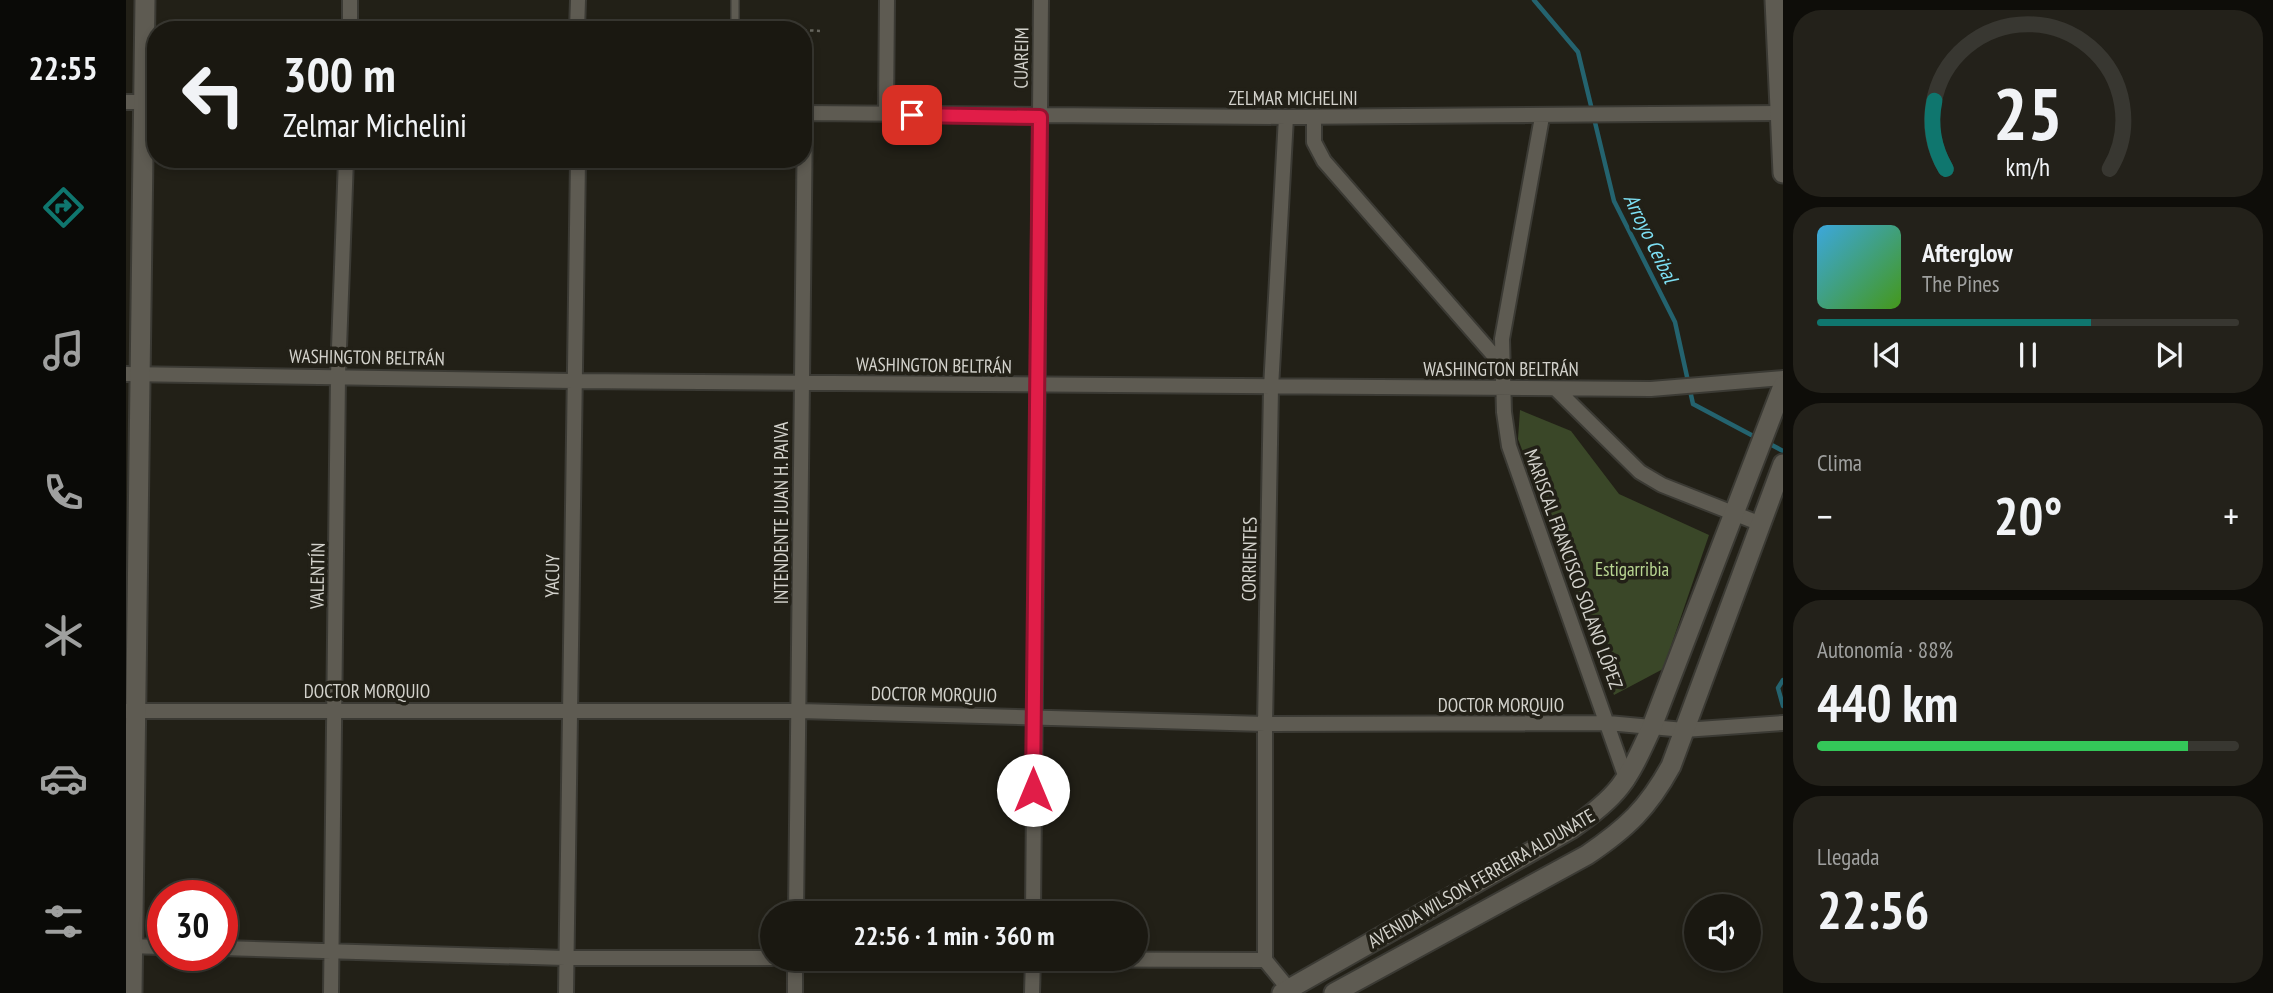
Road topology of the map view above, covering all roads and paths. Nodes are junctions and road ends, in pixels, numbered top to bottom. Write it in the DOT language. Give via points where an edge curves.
graph roads {
  1 [pos="145,0"];
  2 [pos="350,0"];
  3 [pos="578,0"];
  4 [pos="735,0"];
  5 [pos="887,0"];
  6 [pos="1041,0"];
  7 [pos="1775,0"];
  8 [pos="349,21"];
  9 [pos="577,21"];
  10 [pos="735,21"];
  11 [pos="812,31"];
  12 [pos="820,31"];
  13 [pos="142,102"];
  14 [pos="812,113"];
  15 [pos="1782,113"];
  16 [pos="886,114"];
  17 [pos="1040,117"];
  18 [pos="1286,117"];
  19 [pos="1314,117"];
  20 [pos="1542,117"];
  21 [pos="346,168"];
  22 [pos="578,168"];
  23 [pos="803,168"];
  24 [pos="1783,173"];
  25 [pos="1503,366"];
  26 [pos="133,374"];
  27 [pos="338,375"];
  28 [pos="1783,378"];
  29 [pos="573,381"];
  30 [pos="801,382"];
  31 [pos="1039,386"];
  32 [pos="1783,386"];
  33 [pos="1271,388"];
  34 [pos="1504,388"];
  35 [pos="1556,389"];
  36 [pos="1783,466"];
  37 [pos="1735,513"];
  38 [pos="1761,524"];
  39 [pos="335,710"];
  40 [pos="570,710"];
  41 [pos="130,711"];
  42 [pos="800,711"];
  43 [pos="1034,716"];
  44 [pos="1608,723"];
  45 [pos="1783,723"];
  46 [pos="1265,724"];
  47 [pos="1651,729"];
  48 [pos="1684,730"];
  49 [pos="1627,781"];
  50 [pos="796,901"];
  51 [pos="1033,901"];
  52 [pos="129,946"];
  53 [pos="147,947"];
  54 [pos="238,948"];
  55 [pos="331,951"];
  56 [pos="565,958"];
  57 [pos="760,958"];
  58 [pos="1148,960"];
  59 [pos="1265,960"];
  60 [pos="795,971"];
  61 [pos="1032,971"];
  62 [pos="1288,992"];
  63 [pos="132,993"];
  64 [pos="331,993"];
  65 [pos="566,993"];
  66 [pos="794,993"];
  67 [pos="1032,993"];
  68 [pos="1334,993"];
  1 -- 13 [label="street"];
  2 -- 8 [label="street"];
  3 -- 9 [label="street"];
  4 -- 10 [label="lane"];
  5 -- 16 [label="street"];
  6 -- 17 [label="street, CUAREIM"];
  7 -- 15 [label="street"];
  11 -- 12 [label="path"];
  13 -- 26 [label="street"];
  14 -- 16 [label="street, ZELMAR MICHELINI"];
  15 -- 20 [label="street, ZELMAR MICHELINI"];
  15 -- 24 [label="street"];
  16 -- 17 [label="street, ZELMAR MICHELINI"];
  17 -- 18 [label="street, ZELMAR MICHELINI"];
  17 -- 31 [label="street, CUAREIM"];
  18 -- 19 [label="street, ZELMAR MICHELINI"];
  18 -- 33 [label="street, CORRIENTES"];
  19 -- 20 [label="street, ZELMAR MICHELINI"];
  19 -- 25 [label="street" via="1314,142 1324,161"];
  20 -- 25 [label="street, MARISCAL FRANCISCO SOLANO LÓPEZ" via="1508,298"];
  21 -- 27 [label="street, VALENTÍN"];
  22 -- 29 [label="street, YACUY"];
  23 -- 30 [label="street, INTENDENTE JUAN H. PAIVA"];
  25 -- 34 [label="street, MARISCAL FRANCISCO SOLANO LÓPEZ"];
  26 -- 27 [label="street, WASHINGTON BELTRÁN"];
  26 -- 41 [label="street"];
  27 -- 29 [label="street, WASHINGTON BELTRÁN"];
  27 -- 39 [label="street, VALENTÍN"];
  28 -- 35 [label="street, WASHINGTON BELTRÁN" via="1651,389"];
  29 -- 30 [label="street, WASHINGTON BELTRÁN"];
  29 -- 40 [label="street, YACUY"];
  30 -- 31 [label="street, WASHINGTON BELTRÁN"];
  30 -- 42 [label="street, INTENDENTE JUAN H. PAIVA"];
  31 -- 33 [label="street, WASHINGTON BELTRÁN"];
  31 -- 43 [label="street, CUAREIM"];
  32 -- 37 [label="street, AVENIDA WILSON FERREIRA ALDUNATE"];
  33 -- 34 [label="street, WASHINGTON BELTRÁN"];
  33 -- 46 [label="street, CORRIENTES"];
  34 -- 35 [label="street, WASHINGTON BELTRÁN"];
  34 -- 44 [label="street, MARISCAL FRANCISCO SOLANO LÓPEZ" via="1509,446"];
  35 -- 37 [label="street" via="1640,472"];
  36 -- 38 [label="street, AVENIDA WILSON FERREIRA ALDUNATE"];
  37 -- 38 [label="street"];
  37 -- 47 [label="street, AVENIDA WILSON FERREIRA ALDUNATE"];
  38 -- 48 [label="street, AVENIDA WILSON FERREIRA ALDUNATE"];
  39 -- 40 [label="street, DOCTOR MORQUIO"];
  39 -- 41 [label="street, DOCTOR MORQUIO"];
  39 -- 55 [label="street, VALENTÍN"];
  40 -- 42 [label="street, DOCTOR MORQUIO"];
  40 -- 56 [label="street, YACUY"];
  41 -- 52 [label="street"];
  42 -- 43 [label="street, DOCTOR MORQUIO"];
  42 -- 50 [label="street, INTENDENTE JUAN H. PAIVA"];
  43 -- 46 [label="street, DOCTOR MORQUIO"];
  43 -- 51 [label="street, CUAREIM"];
  44 -- 46 [label="street, DOCTOR MORQUIO"];
  44 -- 47 [label="street, DOCTOR MORQUIO"];
  44 -- 49 [label="street, MARISCAL FRANCISCO SOLANO LÓPEZ"];
  45 -- 48 [label="street, DOCTOR MORQUIO"];
  46 -- 59 [label="street, CORRIENTES"];
  47 -- 48 [label="street, DOCTOR MORQUIO"];
  47 -- 49 [label="street, AVENIDA WILSON FERREIRA ALDUNATE"];
  48 -- 68 [label="street, AVENIDA WILSON FERREIRA ALDUNATE" via="1657,792 1618,834"];
  49 -- 62 [label="street, AVENIDA WILSON FERREIRA ALDUNATE" via="1602,808 1570,829"];
  52 -- 53 [label="street"];
  52 -- 63 [label="street"];
  54 -- 55 [label="street"];
  55 -- 56 [label="street"];
  55 -- 64 [label="street, VALENTÍN"];
  56 -- 57 [label="street"];
  56 -- 65 [label="street, YACUY"];
  58 -- 59 [label="street"];
  59 -- 62 [label="street"];
  60 -- 66 [label="street"];
  61 -- 67 [label="street"];
}
